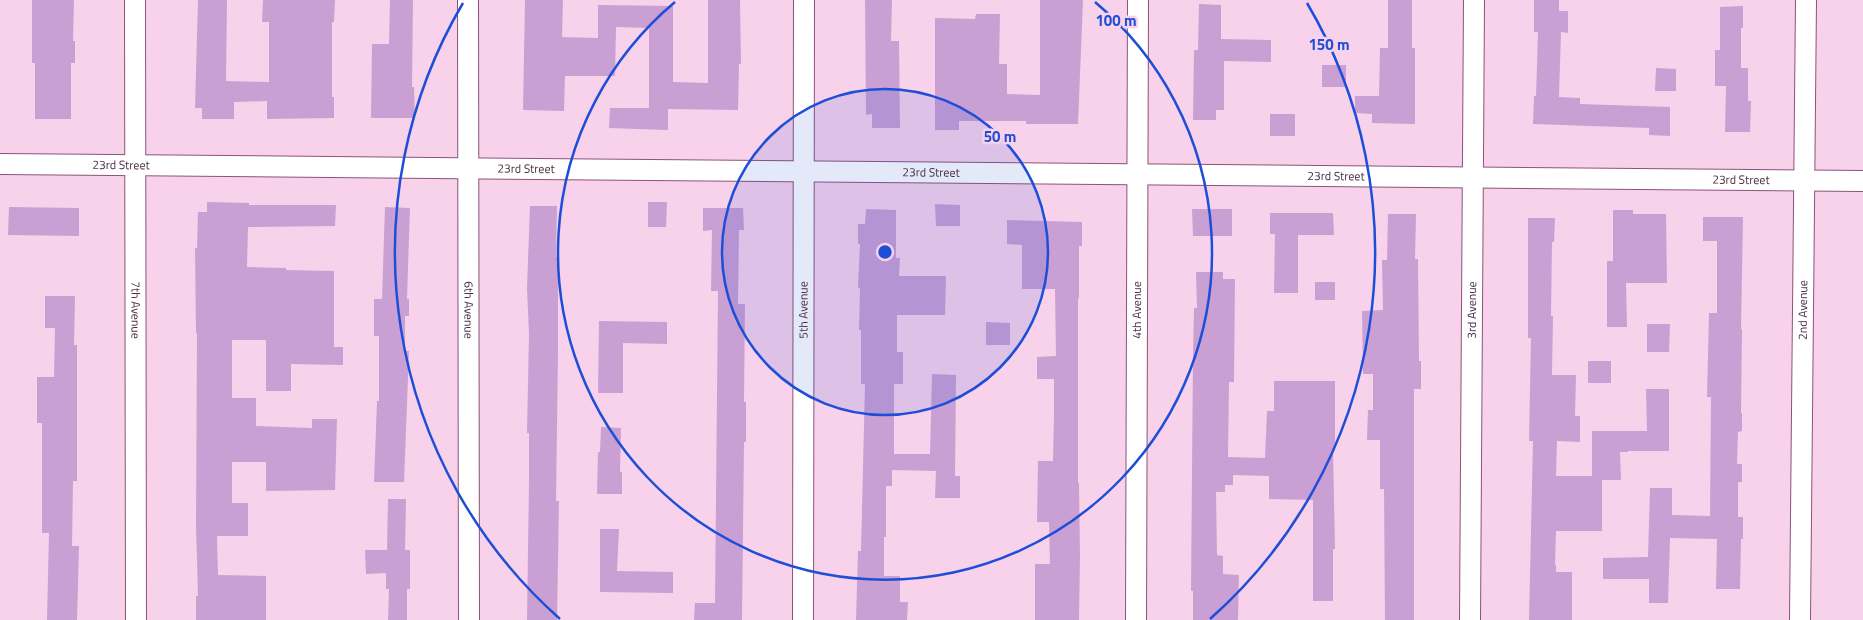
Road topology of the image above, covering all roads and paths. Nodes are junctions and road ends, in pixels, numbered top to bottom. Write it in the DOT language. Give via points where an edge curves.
graph roads {
  1 [pos="135,0"];
  2 [pos="468,0"];
  3 [pos="804,0"];
  4 [pos="1138,0"];
  5 [pos="1474,0"];
  6 [pos="1806,0"];
  7 [pos="0,164"];
  8 [pos="136,166"];
  9 [pos="469,167"];
  10 [pos="804,172"];
  11 [pos="1138,174"];
  12 [pos="1473,177"];
  13 [pos="1804,181"];
  14 [pos="1863,181"];
  15 [pos="136,620"];
  16 [pos="469,620"];
  17 [pos="803,620"];
  18 [pos="1136,620"];
  19 [pos="1470,620"];
  20 [pos="1800,620"];
  1 -- 8 [label="street, 7th Avenue"];
  2 -- 9 [label="street, 6th Avenue"];
  3 -- 10 [label="street, 5th Avenue"];
  4 -- 11 [label="street, 4th Avenue"];
  5 -- 12 [label="street, 3rd Avenue"];
  6 -- 13 [label="street, 2nd Avenue"];
  7 -- 8 [label="street, 23rd Street"];
  8 -- 9 [label="street, 23rd Street"];
  8 -- 15 [label="street, 7th Avenue"];
  9 -- 10 [label="street, 23rd Street"];
  9 -- 16 [label="street, 6th Avenue"];
  10 -- 11 [label="street, 23rd Street"];
  10 -- 17 [label="street, 5th Avenue"];
  11 -- 12 [label="street, 23rd Street"];
  11 -- 18 [label="street, 4th Avenue"];
  12 -- 13 [label="street, 23rd Street"];
  12 -- 19 [label="street, 3rd Avenue"];
  13 -- 14 [label="street, 23rd Street"];
  13 -- 20 [label="street, 2nd Avenue"];
}
